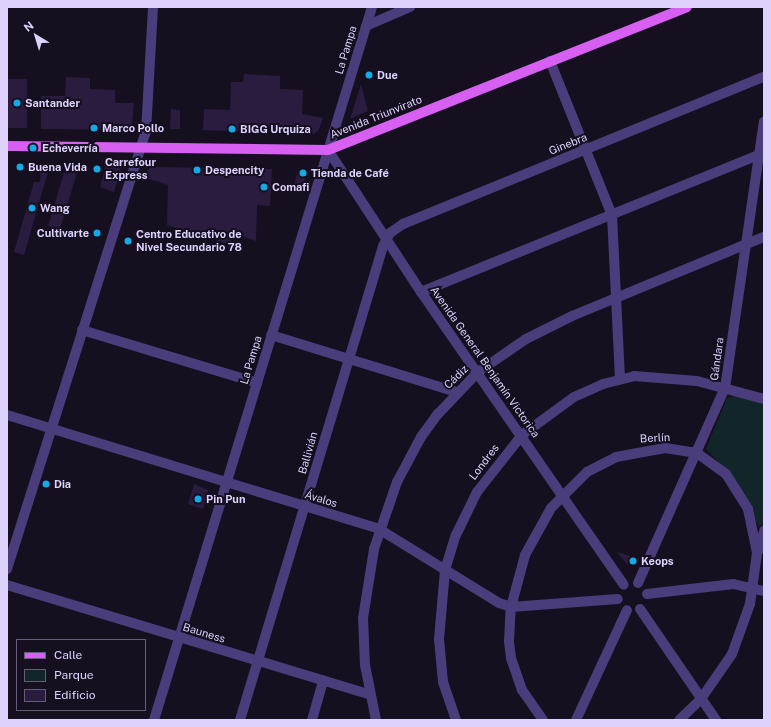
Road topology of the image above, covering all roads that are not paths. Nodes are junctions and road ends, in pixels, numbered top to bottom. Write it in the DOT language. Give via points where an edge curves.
graph roads {
  1 [pos="153,7"];
  2 [pos="372,7"];
  3 [pos="410,7"];
  4 [pos="687,7"];
  5 [pos="366,26"];
  6 [pos="550,61"];
  7 [pos="764,77"];
  8 [pos="764,122"];
  9 [pos="7,146"];
  10 [pos="140,150"];
  11 [pos="328,150"];
  12 [pos="586,150"];
  13 [pos="762,154"];
  14 [pos="612,215"];
  15 [pos="764,237"];
  16 [pos="385,239"];
  17 [pos="746,244"];
  18 [pos="421,292"];
  19 [pos="618,297"];
  20 [pos="82,330"];
  21 [pos="271,335"];
  22 [pos="348,358"];
  23 [pos="478,372"];
  24 [pos="620,378"];
  25 [pos="257,383"];
  26 [pos="725,388"];
  27 [pos="456,392"];
  28 [pos="764,399"];
  29 [pos="7,415"];
  30 [pos="51,429"];
  31 [pos="522,435"];
  32 [pos="697,453"];
  33 [pos="227,482"];
  34 [pos="562,494"];
  35 [pos="306,506"];
  36 [pos="379,529"];
  37 [pos="764,531"];
  38 [pos="758,553"];
  39 [pos="7,569"];
  40 [pos="445,570"];
  41 [pos="638,583"];
  42 [pos="7,585"];
  43 [pos="624,585"];
  44 [pos="753,586"];
  45 [pos="764,591"];
  46 [pos="646,594"];
  47 [pos="618,599"];
  48 [pos="511,607"];
  49 [pos="640,609"];
  50 [pos="627,610"];
  51 [pos="179,638"];
  52 [pos="258,662"];
  53 [pos="323,681"];
  54 [pos="369,694"];
  55 [pos="701,698"];
  56 [pos="154,720"];
  57 [pos="240,720"];
  58 [pos="312,720"];
  59 [pos="376,720"];
  60 [pos="456,720"];
  61 [pos="543,720"];
  62 [pos="576,720"];
  63 [pos="679,720"];
  64 [pos="716,720"];
  1 -- 10 [label="street" via="146,132"];
  2 -- 5 [label="street, La Pampa"];
  3 -- 5 [label="street"];
  4 -- 6 [label="main road, Avenida Triunvirato"];
  5 -- 11 [label="street, La Pampa"];
  6 -- 11 [label="main road, Avenida Triunvirato"];
  6 -- 12 [label="street"];
  7 -- 12 [label="street, Ginebra"];
  8 -- 13 [label="street, Gándara"];
  9 -- 10 [label="main road, Avenida Triunvirato"];
  10 -- 11 [label="main road, Avenida Triunvirato"];
  10 -- 20 [label="street"];
  11 -- 16 [label="street, Avenida General Benjamín Victorica"];
  11 -- 21 [label="street, La Pampa"];
  12 -- 14 [label="street"];
  12 -- 16 [label="street, Ginebra" via="403,224"];
  13 -- 14 [label="street"];
  13 -- 17 [label="street, Gándara"];
  14 -- 18 [label="street"];
  14 -- 19 [label="street"];
  15 -- 17 [label="street, Cádiz"];
  16 -- 18 [label="street, Avenida General Benjamín Victorica"];
  16 -- 22 [label="street, Ballivián"];
  17 -- 19 [label="street, Cádiz"];
  17 -- 26 [label="street, Gándara"];
  18 -- 23 [label="street, Avenida General Benjamín Victorica"];
  19 -- 23 [label="street, Cádiz" via="526,339"];
  19 -- 24 [label="street"];
  20 -- 25 [label="street"];
  20 -- 30 [label="street"];
  21 -- 22 [label="street"];
  21 -- 25 [label="street, La Pampa"];
  22 -- 27 [label="street"];
  22 -- 35 [label="street, Ballivián"];
  23 -- 27 [label="street, Cádiz"];
  23 -- 31 [label="street, Avenida General Benjamín Victorica"];
  24 -- 26 [label="street, Londres" via="667,377"];
  24 -- 31 [label="street, Londres" via="574,397"];
  25 -- 33 [label="street, La Pampa"];
  26 -- 28 [label="street, Londres"];
  26 -- 32 [label="street, Gándara"];
  27 -- 36 [label="street, Cádiz" via="421,437 397,482"];
  29 -- 30 [label="street, Ávalos"];
  30 -- 33 [label="street, Ávalos"];
  30 -- 39 [label="street"];
  31 -- 34 [label="street, Avenida General Benjamín Victorica"];
  31 -- 40 [label="street, Londres" via="477,492 456,535"];
  32 -- 34 [label="street, Berlín" via="665,448 627,454 587,472"];
  32 -- 38 [label="street, Berlín" via="717,466 742,496 754,529"];
  32 -- 41 [label="street, Gándara"];
  33 -- 35 [label="street, Ávalos"];
  33 -- 51 [label="street, La Pampa"];
  34 -- 43 [label="street, Avenida General Benjamín Victorica"];
  34 -- 48 [label="street, Berlín" via="530,544"];
  35 -- 36 [label="street, Ávalos"];
  35 -- 52 [label="street, Ballivián"];
  36 -- 40 [label="street, Ávalos"];
  36 -- 54 [label="street, Cádiz" via="363,618"];
  37 -- 38 [label="street"];
  38 -- 44 [label="street, Berlín"];
  40 -- 48 [label="street, Ávalos"];
  40 -- 60 [label="street, Londres" via="439,639 443,682"];
  41 -- 43 [label="street"];
  41 -- 46 [label="street"];
  42 -- 51 [label="street, Bauness"];
  43 -- 47 [label="street"];
  44 -- 45 [label="street"];
  44 -- 46 [label="street" via="732,584"];
  44 -- 55 [label="street, Berlín" via="739,638 723,670"];
  46 -- 49 [label="street" via="646,603"];
  47 -- 48 [label="street"];
  47 -- 50 [label="street"];
  48 -- 61 [label="street, Berlín" via="509,641 515,675 530,705"];
  49 -- 50 [label="street"];
  49 -- 55 [label="street"];
  50 -- 62 [label="street"];
  51 -- 52 [label="street, Bauness"];
  51 -- 56 [label="street, La Pampa"];
  52 -- 53 [label="street, Bauness"];
  52 -- 57 [label="street, Ballivián"];
  53 -- 54 [label="street, Bauness"];
  53 -- 58 [label="street"];
  54 -- 59 [label="street"];
  55 -- 63 [label="street, Berlín"];
  55 -- 64 [label="street"];
}
